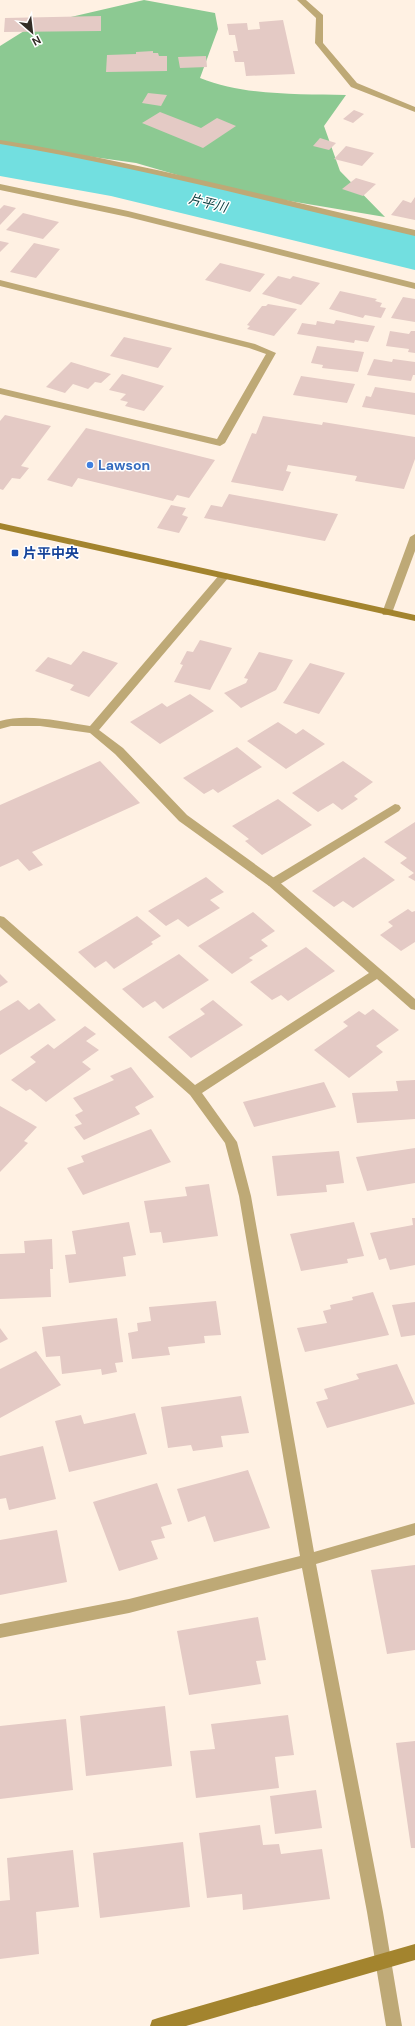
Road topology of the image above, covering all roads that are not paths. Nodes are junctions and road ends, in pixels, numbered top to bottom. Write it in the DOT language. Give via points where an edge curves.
graph roads {
  1 [pos="301,0"];
  2 [pos="415,110"];
  3 [pos="0,142"];
  4 [pos="0,187"];
  5 [pos="415,233"];
  6 [pos="0,283"];
  7 [pos="415,286"];
  8 [pos="0,391"];
  9 [pos="0,526"];
  10 [pos="415,537"];
  11 [pos="224,576"];
  12 [pos="387,613"];
  13 [pos="415,618"];
  14 [pos="0,725"];
  15 [pos="93,730"];
  16 [pos="395,808"];
  17 [pos="273,883"];
  18 [pos="0,920"];
  19 [pos="376,974"];
  20 [pos="415,1006"];
  21 [pos="194,1092"];
  22 [pos="415,1529"];
  23 [pos="308,1560"];
  24 [pos="0,1632"];
  25 [pos="415,1952"];
  26 [pos="382,1962"];
  27 [pos="158,2026"];
  28 [pos="394,2026"];
  1 -- 2 [label="street" via="320,17 320,43 354,85"];
  3 -- 5 [label="street" via="65,151 155,170"];
  4 -- 7 [label="street" via="128,214"];
  6 -- 8 [label="street" via="252,346 271,353 220,443"];
  9 -- 11 [label="main road"];
  10 -- 12 [label="street"];
  11 -- 12 [label="main road"];
  11 -- 15 [label="street"];
  12 -- 13 [label="main road"];
  14 -- 15 [label="street" via="11,722 40,722"];
  15 -- 17 [label="street" via="119,751 183,818"];
  16 -- 17 [label="street"];
  17 -- 19 [label="street"];
  18 -- 21 [label="street"];
  19 -- 20 [label="street"];
  19 -- 21 [label="street"];
  21 -- 23 [label="street" via="231,1142 245,1196"];
  22 -- 23 [label="street"];
  23 -- 24 [label="street" via="129,1606"];
  23 -- 26 [label="street" via="374,1904"];
  25 -- 26 [label="main road"];
  26 -- 27 [label="main road"];
  26 -- 28 [label="street"];
}
